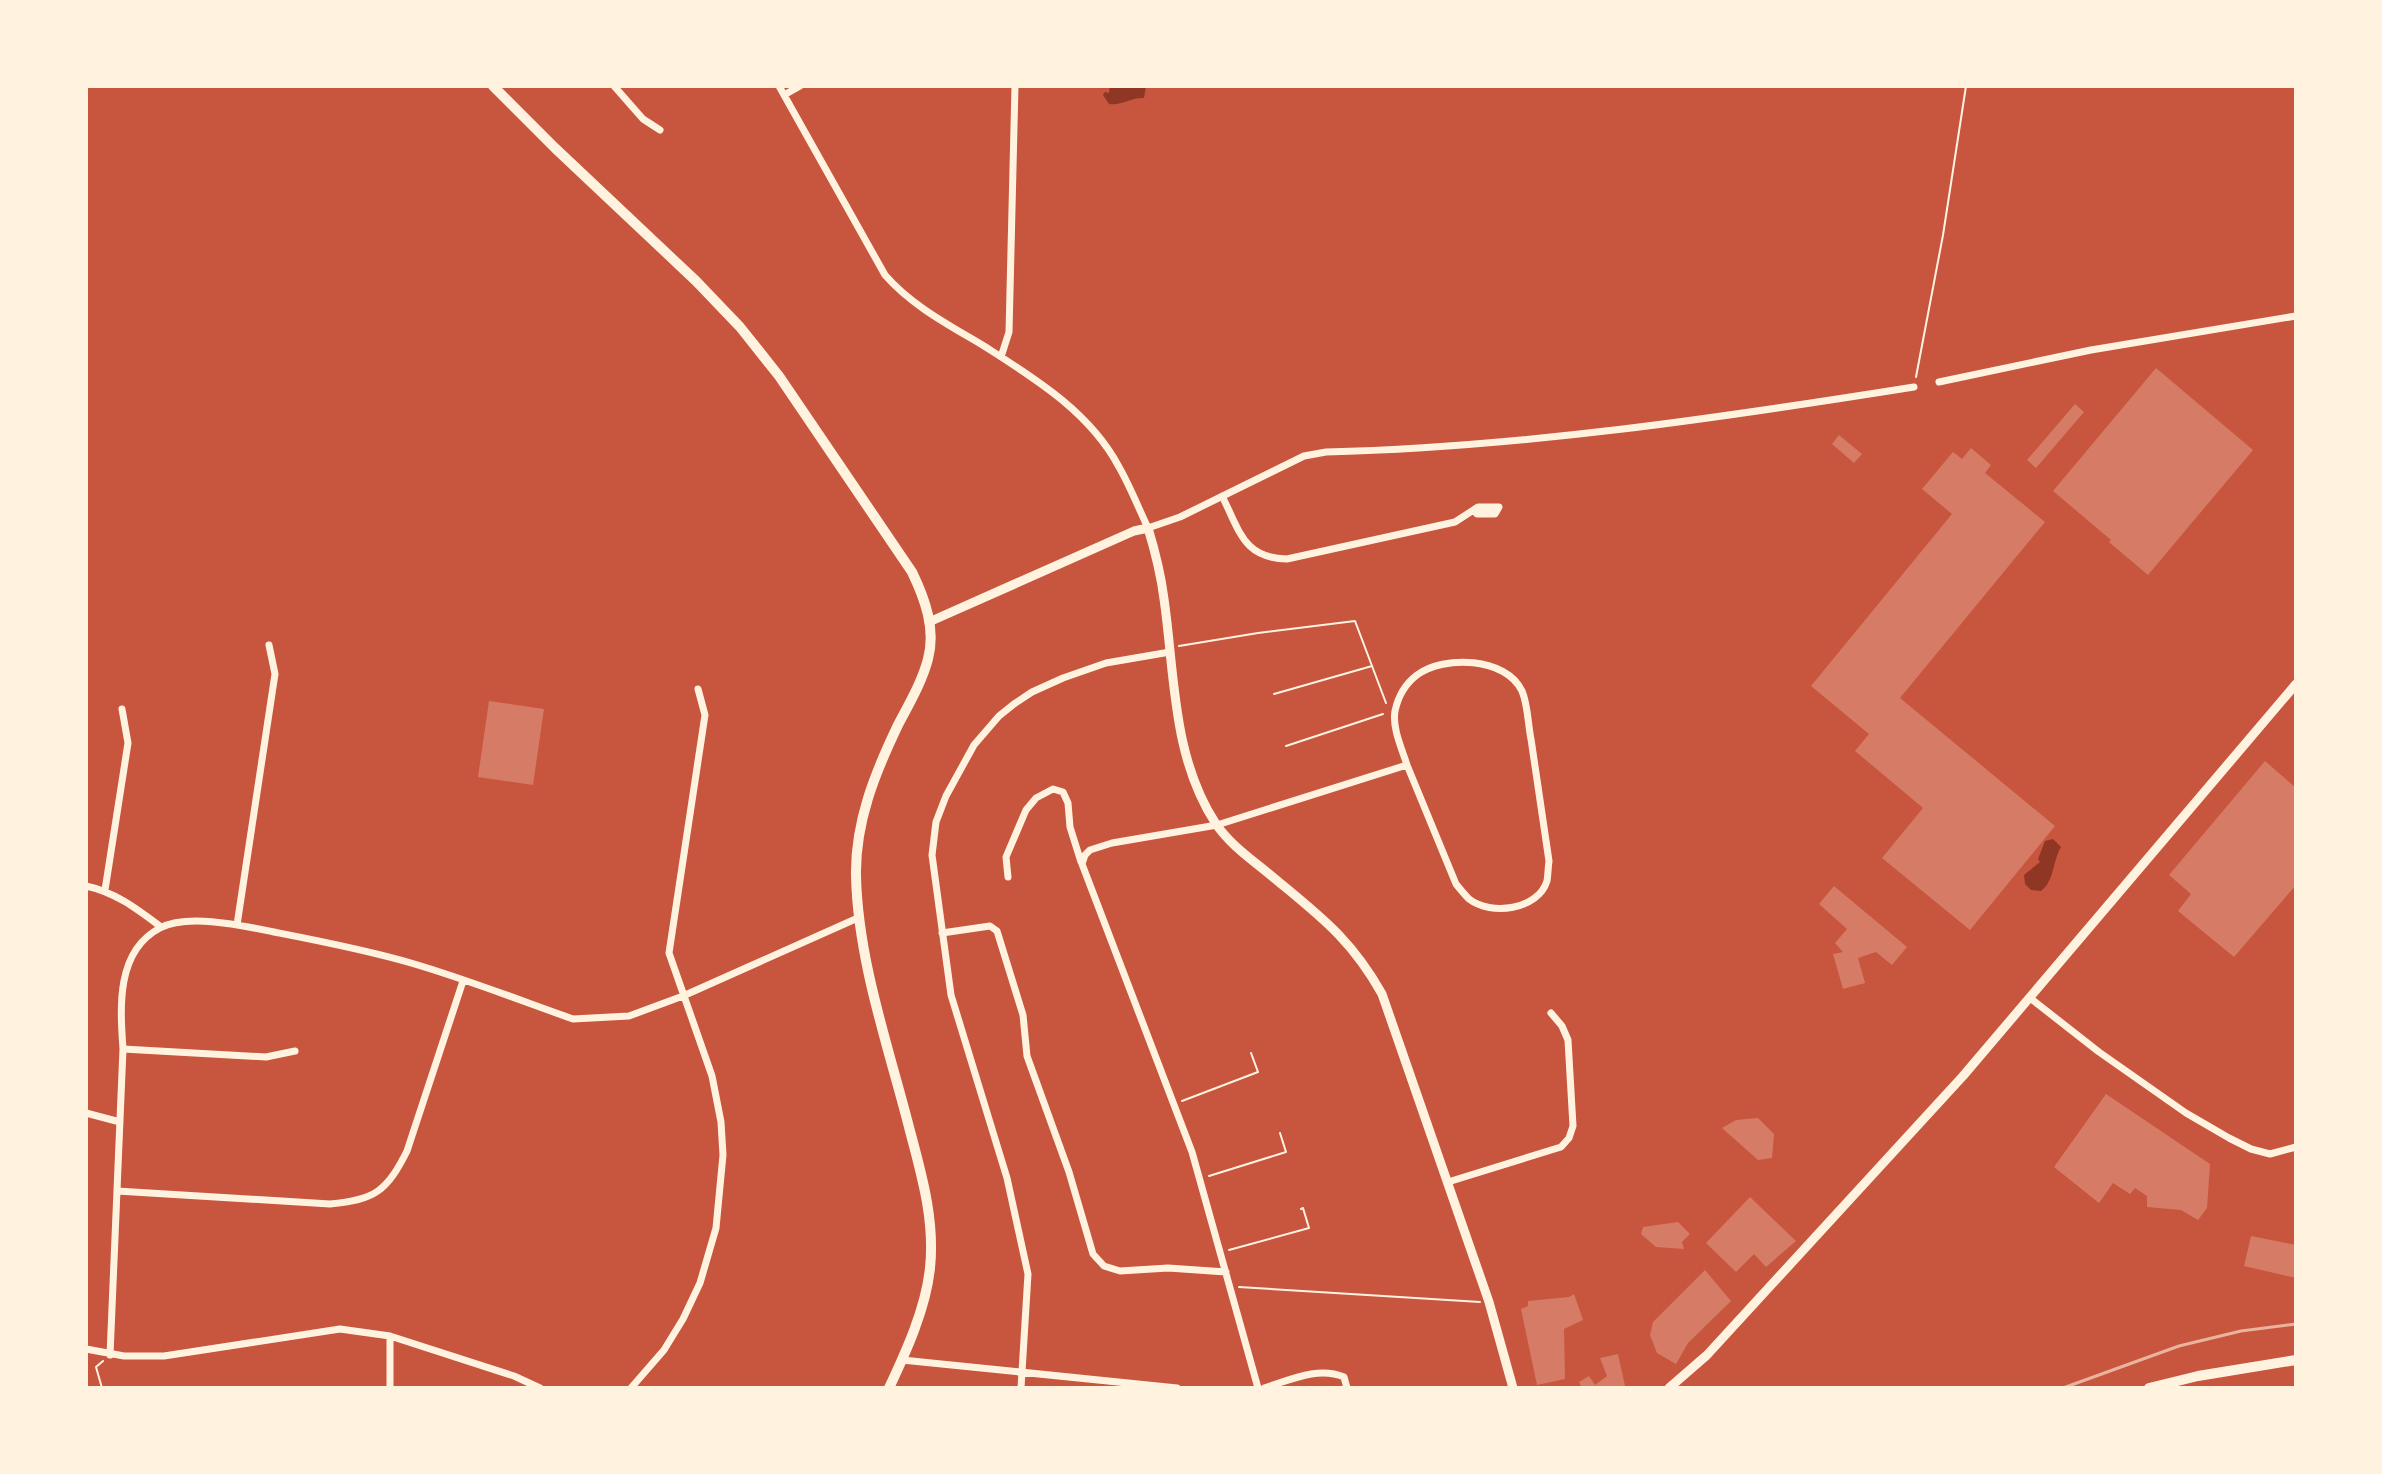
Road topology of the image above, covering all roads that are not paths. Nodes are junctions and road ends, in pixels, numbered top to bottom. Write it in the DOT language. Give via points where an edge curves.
graph roads {
  1 [pos="493,86"];
  2 [pos="614,86"];
  3 [pos="779,86"];
  4 [pos="800,86"];
  5 [pos="1015,86"];
  6 [pos="784,95"];
  7 [pos="660,130"];
  8 [pos="2296,316"];
  9 [pos="1001,357"];
  10 [pos="1939,382"];
  11 [pos="1914,387"];
  12 [pos="1222,496"];
  13 [pos="1474,511"];
  14 [pos="1148,528"];
  15 [pos="929,622"];
  16 [pos="269,645"];
  17 [pos="1170,650"];
  18 [pos="2296,684"];
  19 [pos="698,689"];
  20 [pos="122,709"];
  21 [pos="1407,765"];
  22 [pos="1217,825"];
  23 [pos="1082,864"];
  24 [pos="1008,877"];
  25 [pos="86,886"];
  26 [pos="105,890"];
  27 [pos="860,917"];
  28 [pos="237,925"];
  29 [pos="161,927"];
  30 [pos="942,933"];
  31 [pos="463,981"];
  32 [pos="683,996"];
  33 [pos="2030,998"];
  34 [pos="1551,1013"];
  35 [pos="123,1049"];
  36 [pos="295,1051"];
  37 [pos="86,1113"];
  38 [pos="120,1122"];
  39 [pos="2296,1147"];
  40 [pos="1448,1182"];
  41 [pos="117,1191"];
  42 [pos="1226,1272"];
  43 [pos="390,1336"];
  44 [pos="86,1349"];
  45 [pos="110,1355"];
  46 [pos="902,1360"];
  47 [pos="2296,1360"];
  48 [pos="1022,1373"];
  49 [pos="1077,1384"];
  50 [pos="1167,1387"];
  51 [pos="390,1388"];
  52 [pos="540,1388"];
  53 [pos="631,1388"];
  54 [pos="889,1388"];
  55 [pos="1021,1388"];
  56 [pos="1177,1388"];
  57 [pos="1261,1388"];
  58 [pos="1347,1388"];
  59 [pos="1513,1388"];
  60 [pos="1669,1388"];
  61 [pos="2149,1388"];
  1 -- 15 [label="main road" via="740,327 912,572"];
  2 -- 7 [label="street"];
  3 -- 6 [label="street"];
  4 -- 6 [label="street"];
  5 -- 9 [label="street" via="1009,332"];
  6 -- 9 [label="street" via="885,275 919,306"];
  8 -- 10 [label="street"];
  9 -- 14 [label="street" via="1075,410 1118,464"];
  11 -- 12 [label="street" via="1576,434 1326,452 1304,456"];
  12 -- 13 [label="street" via="1248,547 1273,559 1455,522"];
  12 -- 14 [label="street"];
  14 -- 15 [label="street"];
  14 -- 17 [label="street"];
  15 -- 27 [label="main road" via="928,658 872,783 860,829"];
  16 -- 28 [label="street" via="275,674"];
  17 -- 22 [label="street" via="1182,744"];
  17 -- 30 [label="street" via="1106,663 1032,692 999,716 974,745 936,822 932,855"];
  18 -- 33 [label="street"];
  19 -- 32 [label="street" via="705,715 669,953"];
  20 -- 26 [label="street" via="128,743"];
  21 -- 21 [label="street" via="1394,714 1402,690 1418,674 1463,663 1489,664 1508,673 1524,704 1549,861 1546,883 1536,898 1505,908 1470,900 1456,884"];
  21 -- 22 [label="street"];
  22 -- 23 [label="street" via="1112,843 1090,850"];
  22 -- 40 [label="street" via="1339,933 1363,962 1393,1021"];
  23 -- 24 [label="street" via="1068,803 1063,792 1053,789 1026,810 1006,857"];
  23 -- 42 [label="street" via="1200,1179"];
  25 -- 26 [label="street"];
  26 -- 29 [label="street"];
  27 -- 32 [label="street"];
  27 -- 46 [label="main road" via="932,1233 930,1271"];
  28 -- 29 [label="street" via="178,922"];
  28 -- 31 [label="street" via="410,963"];
  29 -- 35 [label="street" via="135,951 125,975 120,1000"];
  30 -- 42 [label="street" via="990,926 997,931 1023,1015 1027,1056 1093,1254 1104,1266 1120,1271"];
  30 -- 48 [label="street" via="951,995 1007,1178 1028,1274"];
  31 -- 32 [label="street" via="573,1019 629,1016"];
  31 -- 41 [label="street" via="407,1151 394,1177 378,1191 359,1202 330,1204"];
  32 -- 53 [label="street" via="712,1076 721,1122 716,1228 683,1319"];
  33 -- 39 [label="street" via="2218,1132 2270,1154"];
  33 -- 60 [label="street" via="1707,1355"];
  34 -- 40 [label="street" via="1568,1040 1573,1126 1569,1138 1561,1147"];
  35 -- 36 [label="street" via="266,1057"];
  35 -- 38 [label="street"];
  37 -- 38 [label="street"];
  38 -- 41 [label="street"];
  40 -- 59 [label="street"];
  41 -- 45 [label="street"];
  42 -- 57 [label="street"];
  43 -- 45 [label="street" via="340,1329 164,1356"];
  43 -- 51 [label="street"];
  43 -- 52 [label="street"];
  44 -- 45 [label="street"];
  46 -- 48 [label="street"];
  46 -- 54 [label="main road"];
  47 -- 61 [label="main road"];
  48 -- 49 [label="street"];
  48 -- 55 [label="street"];
  49 -- 50 [label="street"];
  50 -- 56 [label="street"];
  57 -- 58 [label="street" via="1321,1372 1344,1377"];
}
